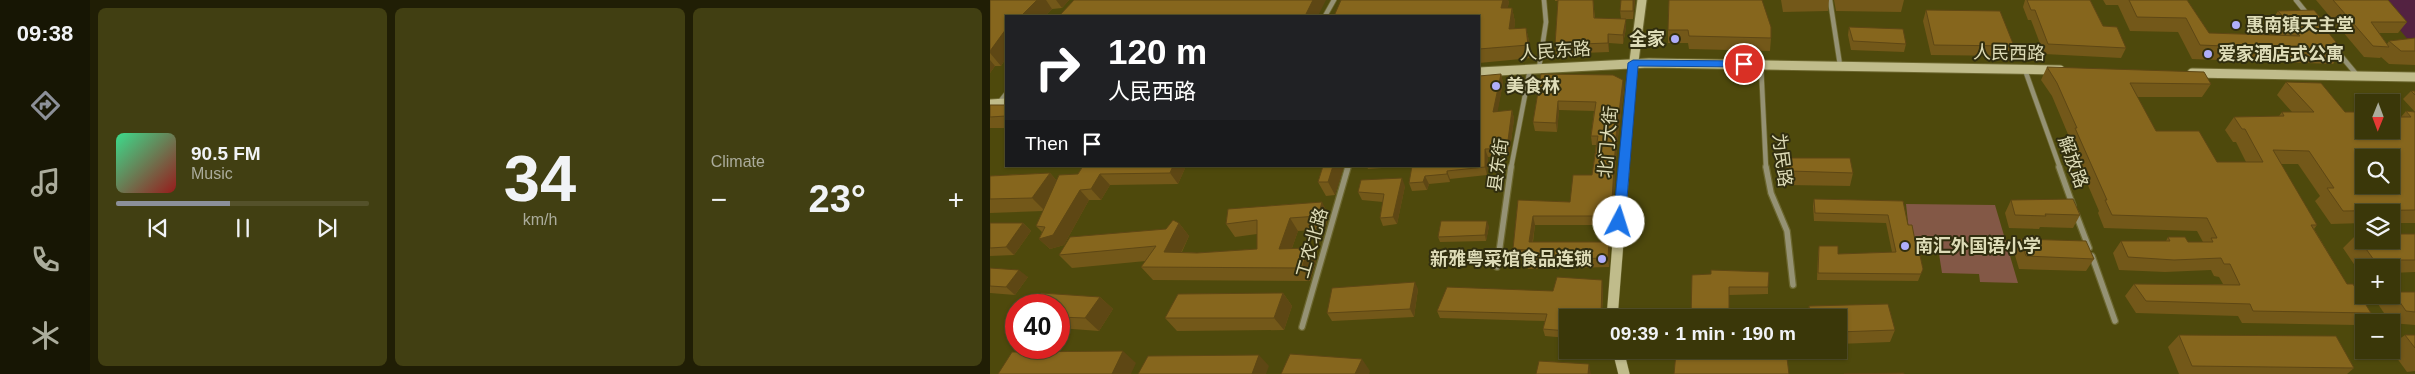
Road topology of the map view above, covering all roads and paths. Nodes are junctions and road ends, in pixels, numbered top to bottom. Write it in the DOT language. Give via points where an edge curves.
graph roads {
  1 [pos="1334,0"];
  2 [pos="1544,0"];
  3 [pos="1642,0"];
  4 [pos="1830,0"];
  5 [pos="2296,0"];
  6 [pos="1326,15"];
  7 [pos="2314,23"];
  8 [pos="2333,45"];
  9 [pos="1633,63"];
  10 [pos="1761,64"];
  11 [pos="1840,66"];
  12 [pos="1534,69"];
  13 [pos="2025,70"];
  14 [pos="2072,70"];
  15 [pos="1480,72"];
  16 [pos="2182,73"];
  17 [pos="2358,76"];
  18 [pos="2415,77"];
  19 [pos="1348,167"];
  20 [pos="1497,266"];
  21 [pos="1792,285"];
  22 [pos="1613,309"];
  23 [pos="2115,321"];
  24 [pos="1302,328"];
  25 [pos="1620,359"];
  26 [pos="1624,374"];
  1 -- 6 [label="street"];
  2 -- 12 [label="street, 县东街" via="1546,22"];
  3 -- 9 [label="street, 北门大街"];
  4 -- 11 [label="street"];
  5 -- 7 [label="street"];
  8 -- 17 [label="street"];
  9 -- 10 [label="street, 人民西路"];
  9 -- 12 [label="street, 人民东路"];
  9 -- 22 [label="street, 北门大街"];
  10 -- 11 [label="street, 人民西路"];
  10 -- 21 [label="street, 为民路" via="1766,176 1787,230"];
  11 -- 13 [label="street, 人民西路"];
  12 -- 15 [label="street, 人民东路"];
  12 -- 20 [label="street, 县东街" via="1516,134"];
  13 -- 14 [label="street, 人民西路"];
  13 -- 23 [label="street, 解放路"];
  16 -- 17 [label="street"];
  17 -- 18 [label="street"];
  19 -- 24 [label="street, 工农北路"];
  25 -- 26 [label="street"];
}
